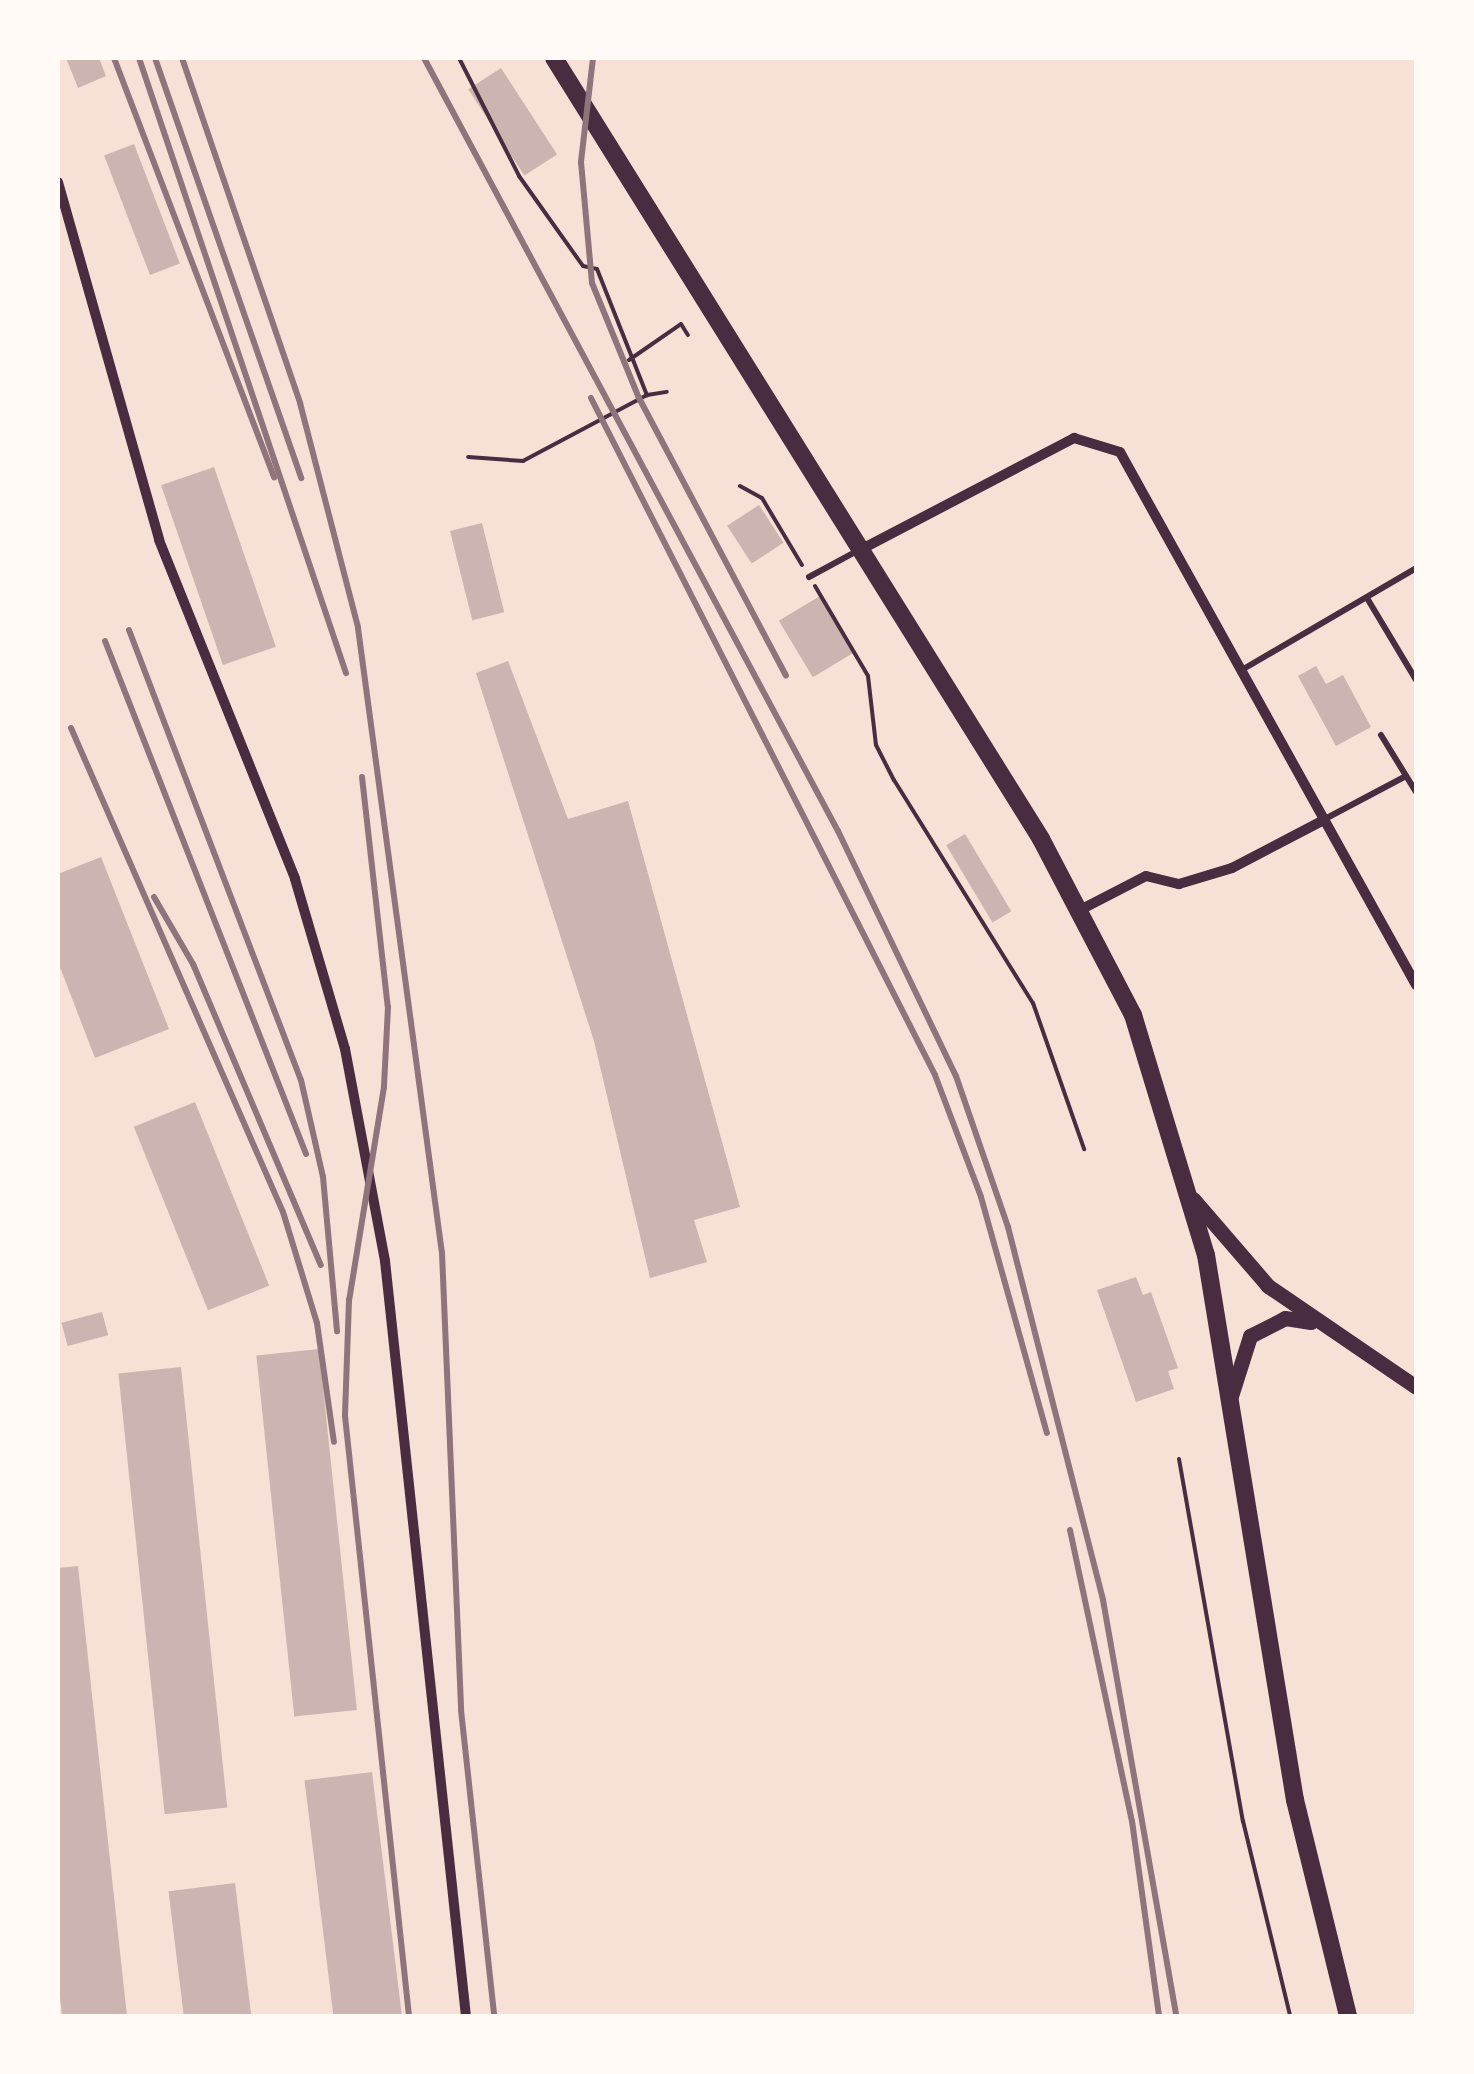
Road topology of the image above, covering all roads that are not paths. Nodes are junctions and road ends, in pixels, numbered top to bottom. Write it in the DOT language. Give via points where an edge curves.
graph roads {
  1 [pos="554,58"];
  2 [pos="58,182"];
  3 [pos="860,550"];
  4 [pos="1416,568"];
  5 [pos="809,577"];
  6 [pos="1366,598"];
  7 [pos="1240,670"];
  8 [pos="1416,680"];
  9 [pos="1381,735"];
  10 [pos="1406,776"];
  11 [pos="1416,792"];
  12 [pos="1322,820"];
  13 [pos="1082,909"];
  14 [pos="1416,985"];
  15 [pos="1193,1199"];
  16 [pos="1326,1327"];
  17 [pos="1416,1387"];
  18 [pos="1230,1396"];
  19 [pos="466,2016"];
  20 [pos="1348,2016"];
  1 -- 3 [label="main road"];
  2 -- 19 [label="street" via="158,540 295,879 345,1049 385,1261"];
  3 -- 5 [label="lane"];
  3 -- 7 [label="street" via="1074,438 1098,439 1120,452"];
  3 -- 13 [label="main road"];
  4 -- 6 [label="lane"];
  6 -- 7 [label="lane"];
  6 -- 8 [label="lane"];
  7 -- 12 [label="street"];
  9 -- 10 [label="lane"];
  10 -- 11 [label="lane"];
  10 -- 12 [label="lane"];
  12 -- 13 [label="street" via="1232,868 1180,884 1146,876"];
  12 -- 14 [label="street"];
  13 -- 15 [label="main road" via="1133,1016"];
  15 -- 16 [label="street" via="1268,1286"];
  15 -- 18 [label="main road"];
  16 -- 17 [label="street"];
  16 -- 18 [label="street" via="1267,1323 1240,1352"];
  18 -- 20 [label="main road" via="1296,1800"];
}
